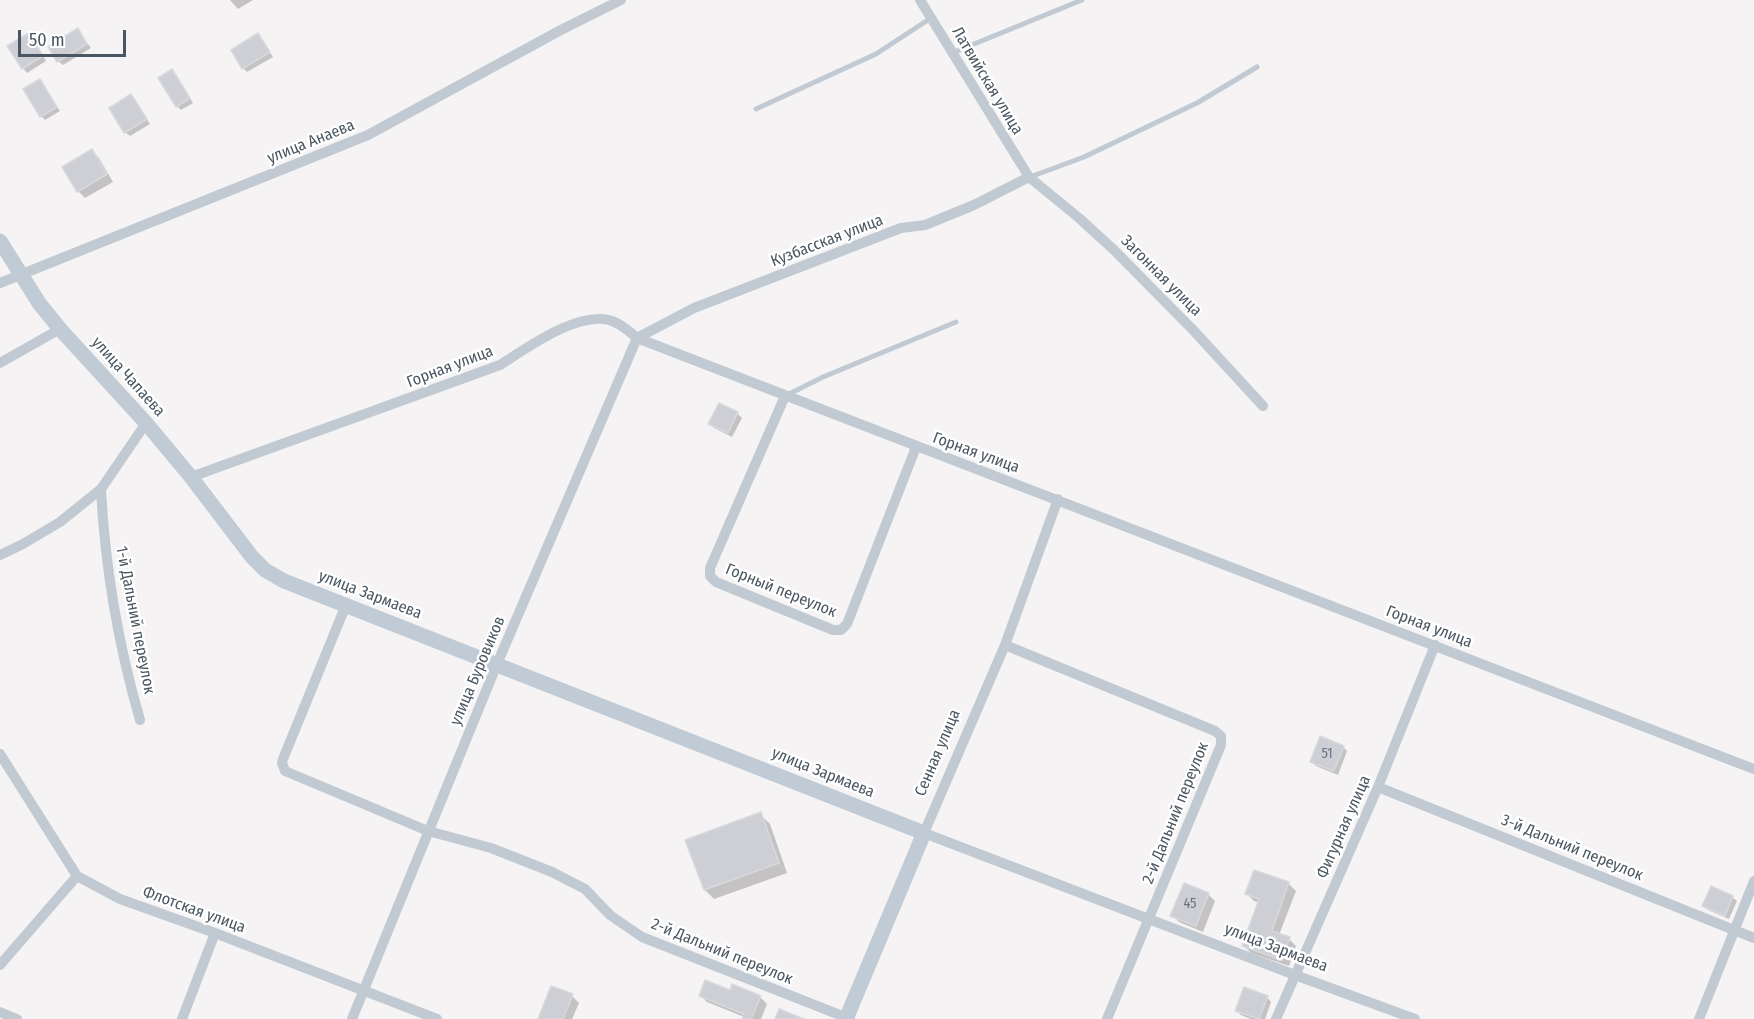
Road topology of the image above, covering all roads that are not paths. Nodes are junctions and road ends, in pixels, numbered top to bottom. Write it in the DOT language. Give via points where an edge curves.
graph roads {
  1 [pos="621,0"];
  2 [pos="920,0"];
  3 [pos="1082,0"];
  4 [pos="931,18"];
  5 [pos="952,53"];
  6 [pos="1257,67"];
  7 [pos="756,108"];
  8 [pos="1029,177"];
  9 [pos="0,241"];
  10 [pos="21,275"];
  11 [pos="0,283"];
  12 [pos="956,322"];
  13 [pos="60,329"];
  14 [pos="637,338"];
  15 [pos="0,363"];
  16 [pos="785,396"];
  17 [pos="1263,406"];
  18 [pos="146,423"];
  19 [pos="916,447"];
  20 [pos="191,477"];
  21 [pos="101,489"];
  22 [pos="1058,499"];
  23 [pos="234,534"];
  24 [pos="0,555"];
  25 [pos="346,605"];
  26 [pos="1005,645"];
  27 [pos="1435,645"];
  28 [pos="497,664"];
  29 [pos="140,720"];
  30 [pos="0,754"];
  31 [pos="1754,769"];
  32 [pos="1378,787"];
  33 [pos="428,831"];
  34 [pos="924,833"];
  35 [pos="77,876"];
  36 [pos="1754,880"];
  37 [pos="1149,918"];
  38 [pos="1734,929"];
  39 [pos="215,933"];
  40 [pos="1754,938"];
  41 [pos="0,965"];
  42 [pos="1295,975"];
  43 [pos="364,990"];
  44 [pos="0,1012"];
  45 [pos="17,1019"];
  46 [pos="183,1019"];
  47 [pos="352,1019"];
  48 [pos="437,1019"];
  49 [pos="848,1019"];
  50 [pos="1107,1019"];
  51 [pos="1276,1019"];
  52 [pos="1415,1019"];
  53 [pos="1699,1019"];
  1 -- 10 [label="street, улица Анаева" via="368,135"];
  2 -- 4 [label="street, Латвийская улица"];
  3 -- 5 [label="lane"];
  4 -- 5 [label="street, Латвийская улица"];
  4 -- 7 [label="lane" via="876,54"];
  5 -- 8 [label="street, Латвийская улица"];
  6 -- 8 [label="lane" via="1156,123 1084,157"];
  8 -- 14 [label="street, Кузбасская улица" via="925,225 901,228 694,308"];
  8 -- 17 [label="street, Загонная улица" via="1114,250"];
  9 -- 10 [label="street, улица Чапаева"];
  10 -- 11 [label="street, улица Анаева"];
  10 -- 13 [label="street, улица Чапаева"];
  12 -- 16 [label="lane"];
  13 -- 15 [label="street"];
  13 -- 18 [label="street, улица Чапаева"];
  14 -- 16 [label="street, Горная улица"];
  14 -- 20 [label="street, Горная улица" via="610,320 573,324 500,365"];
  14 -- 28 [label="street, улица Буровиков"];
  16 -- 19 [label="street, Горная улица"];
  16 -- 19 [label="street, Горный переулок" via="710,568 710,576 716,582 833,630 841,630 847,624"];
  18 -- 20 [label="street, улица Чапаева"];
  18 -- 21 [label="street"];
  19 -- 22 [label="street, Горная улица"];
  20 -- 23 [label="street, улица Чапаева"];
  21 -- 24 [label="street" via="60,522"];
  21 -- 29 [label="street, 1-й Дальний переулок" via="107,570"];
  22 -- 26 [label="street, Сенная улица"];
  22 -- 27 [label="street, Горная улица"];
  23 -- 25 [label="street, улица Зармаева" via="265,570"];
  25 -- 28 [label="street, улица Зармаева"];
  25 -- 33 [label="street" via="283,767 288,773"];
  26 -- 34 [label="street, Сенная улица"];
  26 -- 37 [label="street, 2-й Дальний переулок" via="1221,736 1221,745"];
  27 -- 31 [label="street, Горная улица"];
  27 -- 32 [label="street, Фигурная улица"];
  28 -- 33 [label="street, улица Буровиков"];
  28 -- 34 [label="street, улица Зармаева"];
  30 -- 35 [label="street, Флотская улица"];
  32 -- 38 [label="street, 3-й Дальний переулок"];
  32 -- 42 [label="street, Фигурная улица"];
  33 -- 43 [label="street, улица Буровиков"];
  33 -- 49 [label="street, 2-й Дальний переулок" via="491,848 552,872 585,890 610,915 642,937"];
  34 -- 37 [label="street, улица Зармаева"];
  34 -- 49 [label="street, Сенная улица"];
  35 -- 39 [label="street, Флотская улица" via="120,899"];
  35 -- 41 [label="street"];
  36 -- 38 [label="street"];
  37 -- 42 [label="street, улица Зармаева"];
  37 -- 50 [label="street, 2-й Дальний переулок"];
  38 -- 40 [label="street, 3-й Дальний переулок"];
  38 -- 53 [label="street"];
  39 -- 43 [label="street, Флотская улица"];
  39 -- 46 [label="street"];
  42 -- 51 [label="street, Фигурная улица"];
  42 -- 52 [label="street, улица Зармаева"];
  43 -- 47 [label="street, улица Буровиков"];
  43 -- 48 [label="street, Флотская улица"];
  44 -- 45 [label="street"];
}
